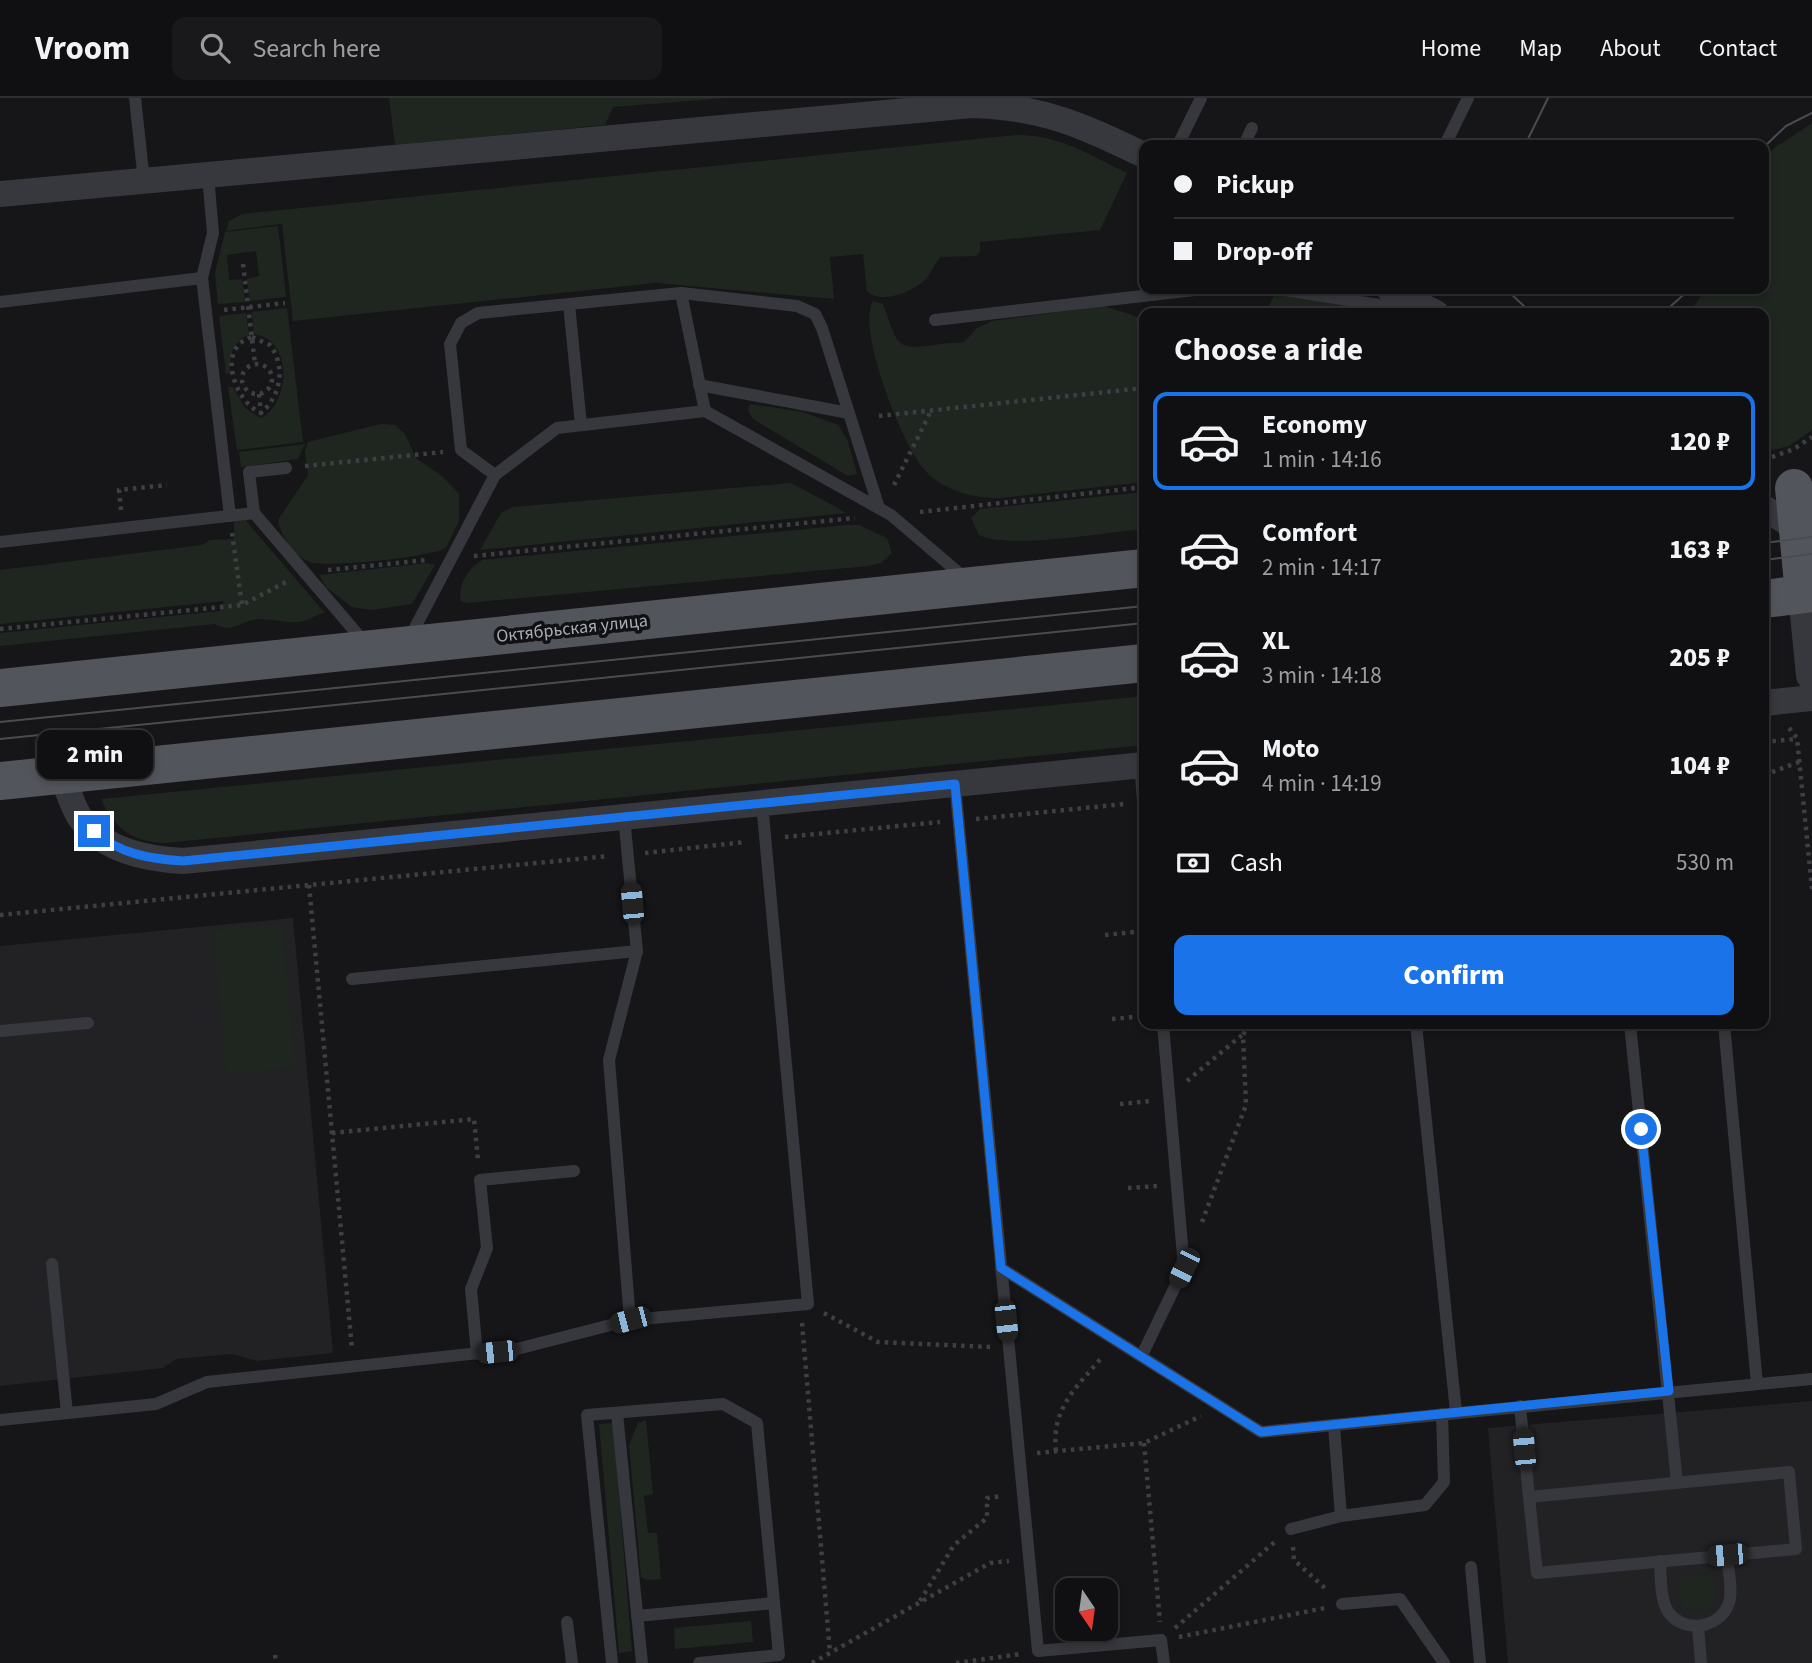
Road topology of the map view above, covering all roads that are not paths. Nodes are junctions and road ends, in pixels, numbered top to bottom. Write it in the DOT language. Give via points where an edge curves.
graph roads {
  1 [pos="135,98"];
  2 [pos="1201,98"];
  3 [pos="1468,98"];
  4 [pos="892,105"];
  5 [pos="1252,128"];
  6 [pos="1180,140"];
  7 [pos="1246,140"];
  8 [pos="1447,140"];
  9 [pos="1139,153"];
  10 [pos="208,176"];
  11 [pos="144,181"];
  12 [pos="0,194"];
  13 [pos="202,278"];
  14 [pos="681,293"];
  15 [pos="1160,294"];
  16 [pos="1310,294"];
  17 [pos="1400,294"];
  18 [pos="0,302"];
  19 [pos="569,304"];
  20 [pos="1398,308"];
  21 [pos="1426,308"];
  22 [pos="934,320"];
  23 [pos="699,385"];
  24 [pos="705,411"];
  25 [pos="849,413"];
  26 [pos="582,425"];
  27 [pos="285,468"];
  28 [pos="495,475"];
  29 [pos="1783,493"];
  30 [pos="885,512"];
  31 [pos="254,513"];
  32 [pos="230,516"];
  33 [pos="0,542"];
  34 [pos="1139,569"];
  35 [pos="974,586"];
  36 [pos="1808,594"];
  37 [pos="1769,598"];
  38 [pos="387,647"];
  39 [pos="1139,664"];
  40 [pos="1812,675"];
  41 [pos="0,688"];
  42 [pos="1812,698"];
  43 [pos="1769,702"];
  44 [pos="1139,765"];
  45 [pos="61,774"];
  46 [pos="0,781"];
  47 [pos="955,784"];
  48 [pos="762,803"];
  49 [pos="624,817"];
  50 [pos="637,951"];
  51 [pos="352,979"];
  52 [pos="88,1023"];
  53 [pos="1163,1029"];
  54 [pos="1417,1029"];
  55 [pos="1631,1029"];
  56 [pos="1724,1029"];
  57 [pos="0,1031"];
  58 [pos="574,1171"];
  59 [pos="52,1264"];
  60 [pos="1001,1268"];
  61 [pos="630,1320"];
  62 [pos="477,1354"];
  63 [pos="1142,1355"];
  64 [pos="1812,1379"];
  65 [pos="1757,1384"];
  66 [pos="1669,1391"];
  67 [pos="1520,1406"];
  68 [pos="1457,1412"];
  69 [pos="67,1413"];
  70 [pos="617,1413"];
  71 [pos="1443,1414"];
  72 [pos="0,1420"];
  73 [pos="1334,1426"];
  74 [pos="1677,1482"];
  75 [pos="1529,1497"];
  76 [pos="1341,1516"];
  77 [pos="1291,1528"];
  78 [pos="1727,1555"];
  79 [pos="1660,1561"];
  80 [pos="1471,1567"];
  81 [pos="774,1603"];
  82 [pos="1342,1604"];
  83 [pos="637,1616"];
  84 [pos="567,1622"];
  85 [pos="1698,1626"];
  86 [pos="572,1663"];
  87 [pos="612,1663"];
  88 [pos="642,1663"];
  89 [pos="699,1663"];
  90 [pos="1164,1663"];
  91 [pos="1444,1663"];
  92 [pos="1480,1663"];
  93 [pos="1701,1663"];
  1 -- 11 [label="lane"];
  2 -- 6 [label="lane"];
  3 -- 8 [label="lane"];
  4 -- 9 [label="street" via="1011,106 1071,120"];
  4 -- 10 [label="street"];
  5 -- 7 [label="lane"];
  10 -- 11 [label="street"];
  10 -- 13 [label="lane" via="214,233"];
  11 -- 12 [label="street"];
  13 -- 18 [label="lane"];
  13 -- 32 [label="lane"];
  14 -- 19 [label="lane"];
  14 -- 23 [label="lane"];
  14 -- 25 [label="lane" via="797,306 815,314"];
  15 -- 22 [label="lane"];
  16 -- 20 [label="lane"];
  17 -- 21 [label="street"];
  19 -- 26 [label="lane"];
  19 -- 28 [label="lane" via="478,313 461,323 450,344 461,450"];
  23 -- 24 [label="lane"];
  23 -- 25 [label="lane"];
  24 -- 26 [label="lane"];
  24 -- 30 [label="lane"];
  25 -- 30 [label="lane"];
  26 -- 28 [label="lane" via="557,428"];
  27 -- 31 [label="lane" via="249,472"];
  28 -- 38 [label="lane" via="452,558"];
  29 -- 36 [label="main road" via="1798,529"];
  30 -- 35 [label="lane"];
  31 -- 32 [label="lane"];
  31 -- 38 [label="lane" via="305,572"];
  32 -- 33 [label="lane"];
  34 -- 35 [label="main road, Октябрьская улица"];
  35 -- 38 [label="main road, Октябрьская улица"];
  36 -- 37 [label="main road"];
  36 -- 40 [label="street"];
  38 -- 41 [label="main road, Октябрьская улица"];
  39 -- 45 [label="main road"];
  42 -- 43 [label="street"];
  44 -- 47 [label="street"];
  45 -- 46 [label="main road"];
  45 -- 49 [label="street" via="81,818 107,843 149,859 197,859"];
  47 -- 48 [label="street"];
  47 -- 60 [label="lane"];
  48 -- 49 [label="street"];
  48 -- 61 [label="lane" via="804,1305"];
  49 -- 50 [label="lane"];
  50 -- 51 [label="lane"];
  50 -- 61 [label="lane" via="609,1060"];
  52 -- 57 [label="lane"];
  53 -- 63 [label="lane" via="1184,1268"];
  54 -- 68 [label="lane"];
  55 -- 66 [label="lane"];
  56 -- 65 [label="lane"];
  58 -- 62 [label="lane" via="480,1180 487,1248 471,1289"];
  59 -- 69 [label="lane"];
  60 -- 63 [label="lane"];
  60 -- 90 [label="lane" via="1038,1651 1161,1640"];
  61 -- 62 [label="lane" via="517,1349"];
  62 -- 69 [label="lane" via="207,1382 156,1404"];
  63 -- 73 [label="lane" via="1261,1432"];
  64 -- 65 [label="lane"];
  65 -- 66 [label="lane"];
  66 -- 67 [label="lane"];
  66 -- 74 [label="lane"];
  67 -- 68 [label="lane"];
  67 -- 75 [label="lane"];
  68 -- 71 [label="lane"];
  69 -- 72 [label="lane"];
  70 -- 81 [label="lane" via="723,1404 757,1423"];
  70 -- 83 [label="lane"];
  70 -- 87 [label="lane" via="587,1415"];
  71 -- 73 [label="lane"];
  71 -- 76 [label="lane" via="1444,1482 1424,1505"];
  73 -- 76 [label="lane"];
  74 -- 75 [label="lane"];
  74 -- 78 [label="lane" via="1789,1472 1796,1549"];
  75 -- 79 [label="lane" via="1536,1573"];
  76 -- 77 [label="lane"];
  78 -- 79 [label="lane"];
  78 -- 85 [label="lane" via="1728,1606 1713,1623"];
  79 -- 85 [label="lane" via="1665,1607 1681,1622"];
  80 -- 92 [label="lane"];
  81 -- 83 [label="lane"];
  81 -- 89 [label="lane" via="779,1655"];
  82 -- 91 [label="lane" via="1400,1599"];
  83 -- 88 [label="lane"];
  84 -- 86 [label="lane"];
  85 -- 93 [label="lane"];
}
